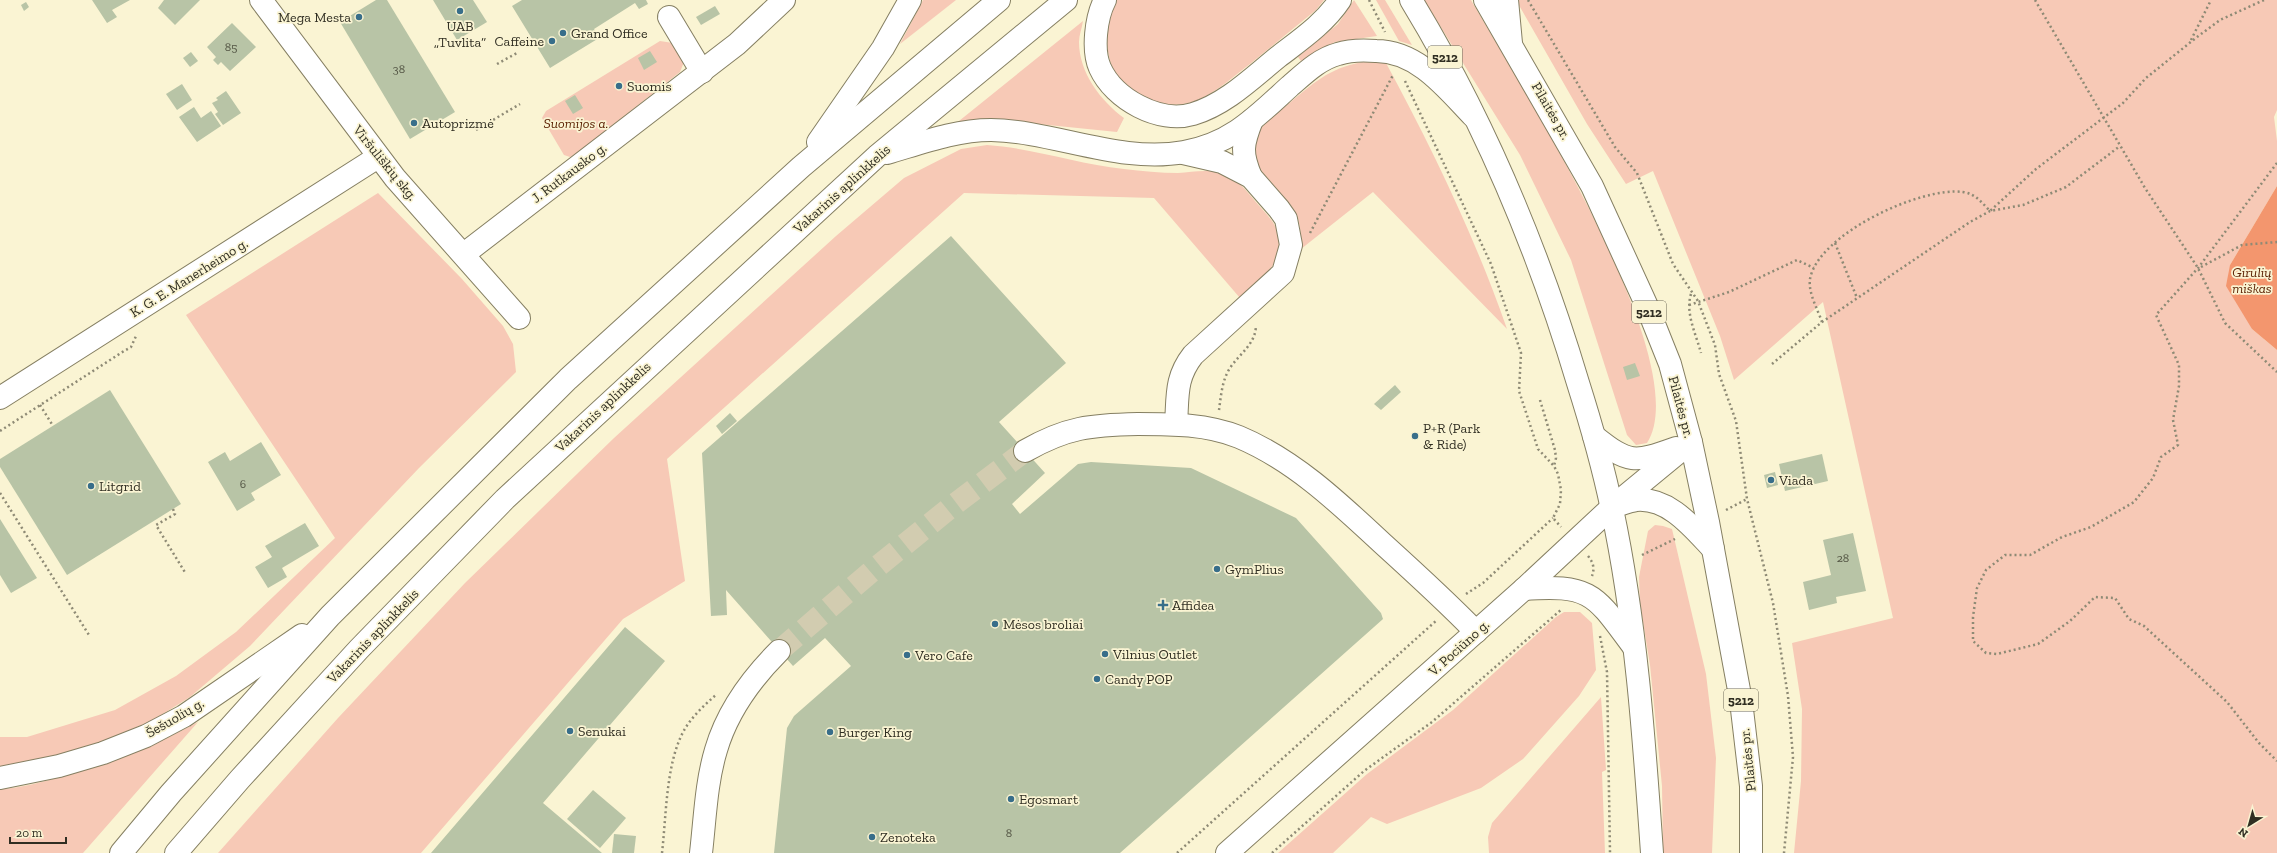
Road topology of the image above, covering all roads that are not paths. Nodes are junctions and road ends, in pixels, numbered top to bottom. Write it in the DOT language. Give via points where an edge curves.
graph roads {
  1 [pos="261,0"];
  2 [pos="784,0"];
  3 [pos="910,0"];
  4 [pos="999,0"];
  5 [pos="1066,0"];
  6 [pos="1104,0"];
  7 [pos="1340,0"];
  8 [pos="1411,0"];
  9 [pos="1485,0"];
  10 [pos="1507,0"];
  11 [pos="669,17"];
  12 [pos="1511,43"];
  13 [pos="702,72"];
  14 [pos="1473,116"];
  15 [pos="1252,120"];
  16 [pos="1183,153"];
  17 [pos="877,156"];
  18 [pos="378,157"];
  19 [pos="801,167"];
  20 [pos="1251,177"];
  21 [pos="464,254"];
  22 [pos="519,318"];
  23 [pos="0,398"];
  24 [pos="1176,424"];
  25 [pos="1594,436"];
  26 [pos="1691,442"];
  27 [pos="1026,451"];
  28 [pos="1612,507"];
  29 [pos="1701,525"];
  30 [pos="1524,589"];
  31 [pos="330,616"];
  32 [pos="1476,632"];
  33 [pos="1635,649"];
  34 [pos="779,651"];
  35 [pos="0,778"];
  36 [pos="121,853"];
  37 [pos="176,853"];
  38 [pos="701,853"];
  39 [pos="1227,853"];
  40 [pos="1652,853"];
  41 [pos="1751,853"];
  1 -- 18 [label="main road, Viršuliškių skg."];
  2 -- 13 [label="main road, J. Rutkausko g." via="766,19"];
  3 -- 19 [label="main road" via="883,48"];
  4 -- 19 [label="main road"];
  5 -- 17 [label="main road, Vakarinis aplinkkelis"];
  6 -- 7 [label="main road" via="1095,41 1099,67 1112,86 1133,103 1170,117 1192,115 1212,107 1233,93 1317,26"];
  8 -- 14 [label="main road, 5212" via="1454,72"];
  9 -- 12 [label="main road, Pilaitės pr. / 5212"];
  10 -- 12 [label="main road"];
  11 -- 13 [label="main road"];
  12 -- 26 [label="main road, Pilaitės pr. / 5212" via="1608,216 1670,364"];
  13 -- 21 [label="main road, J. Rutkausko g."];
  14 -- 15 [label="main road" via="1416,62 1393,52 1358,51 1337,54 1319,63"];
  14 -- 25 [label="main road, 5212" via="1503,174 1522,219 1562,329"];
  15 -- 16 [label="main road" via="1225,140"];
  15 -- 20 [label="main road" via="1243,149 1244,161"];
  16 -- 17 [label="main road" via="1123,151 991,130 946,135"];
  16 -- 20 [label="main road" via="1222,162"];
  17 -- 37 [label="main road, Vakarinis aplinkkelis" via="505,499 359,649"];
  18 -- 21 [label="main road, Viršuliškių skg."];
  18 -- 23 [label="main road, K. G. E. Manerheimo g."];
  19 -- 31 [label="main road" via="568,379"];
  20 -- 24 [label="main road" via="1286,219 1291,245 1288,260 1283,273 1272,285 1185,365 1179,378"];
  21 -- 22 [label="main road, Viršuliškių skg."];
  24 -- 27 [label="main road" via="1076,428 1050,437"];
  24 -- 32 [label="main road" via="1216,430 1238,437 1275,455 1335,500"];
  25 -- 26 [label="main road" via="1617,454 1633,459 1650,458"];
  25 -- 28 [label="main road, 5212"];
  26 -- 28 [label="main road, V. Pociūno g."];
  26 -- 29 [label="main road, Pilaitės pr. / 5212"];
  28 -- 29 [label="main road" via="1636,500 1659,503"];
  28 -- 30 [label="main road, V. Pociūno g."];
  28 -- 33 [label="main road, 5212"];
  29 -- 41 [label="main road, Pilaitės pr. / 5212" via="1713,549 1741,701 1751,786"];
  30 -- 32 [label="main road, V. Pociūno g."];
  30 -- 33 [label="main road" via="1549,587 1587,593 1598,600"];
  31 -- 35 [label="main road, Šešuolių g." via="184,716 146,736 103,753 59,766"];
  31 -- 36 [label="main road" via="171,793"];
  32 -- 39 [label="main road, V. Pociūno g."];
  33 -- 40 [label="main road, 5212"];
  34 -- 38 [label="main road" via="755,677 727,720 711,770"];
}
